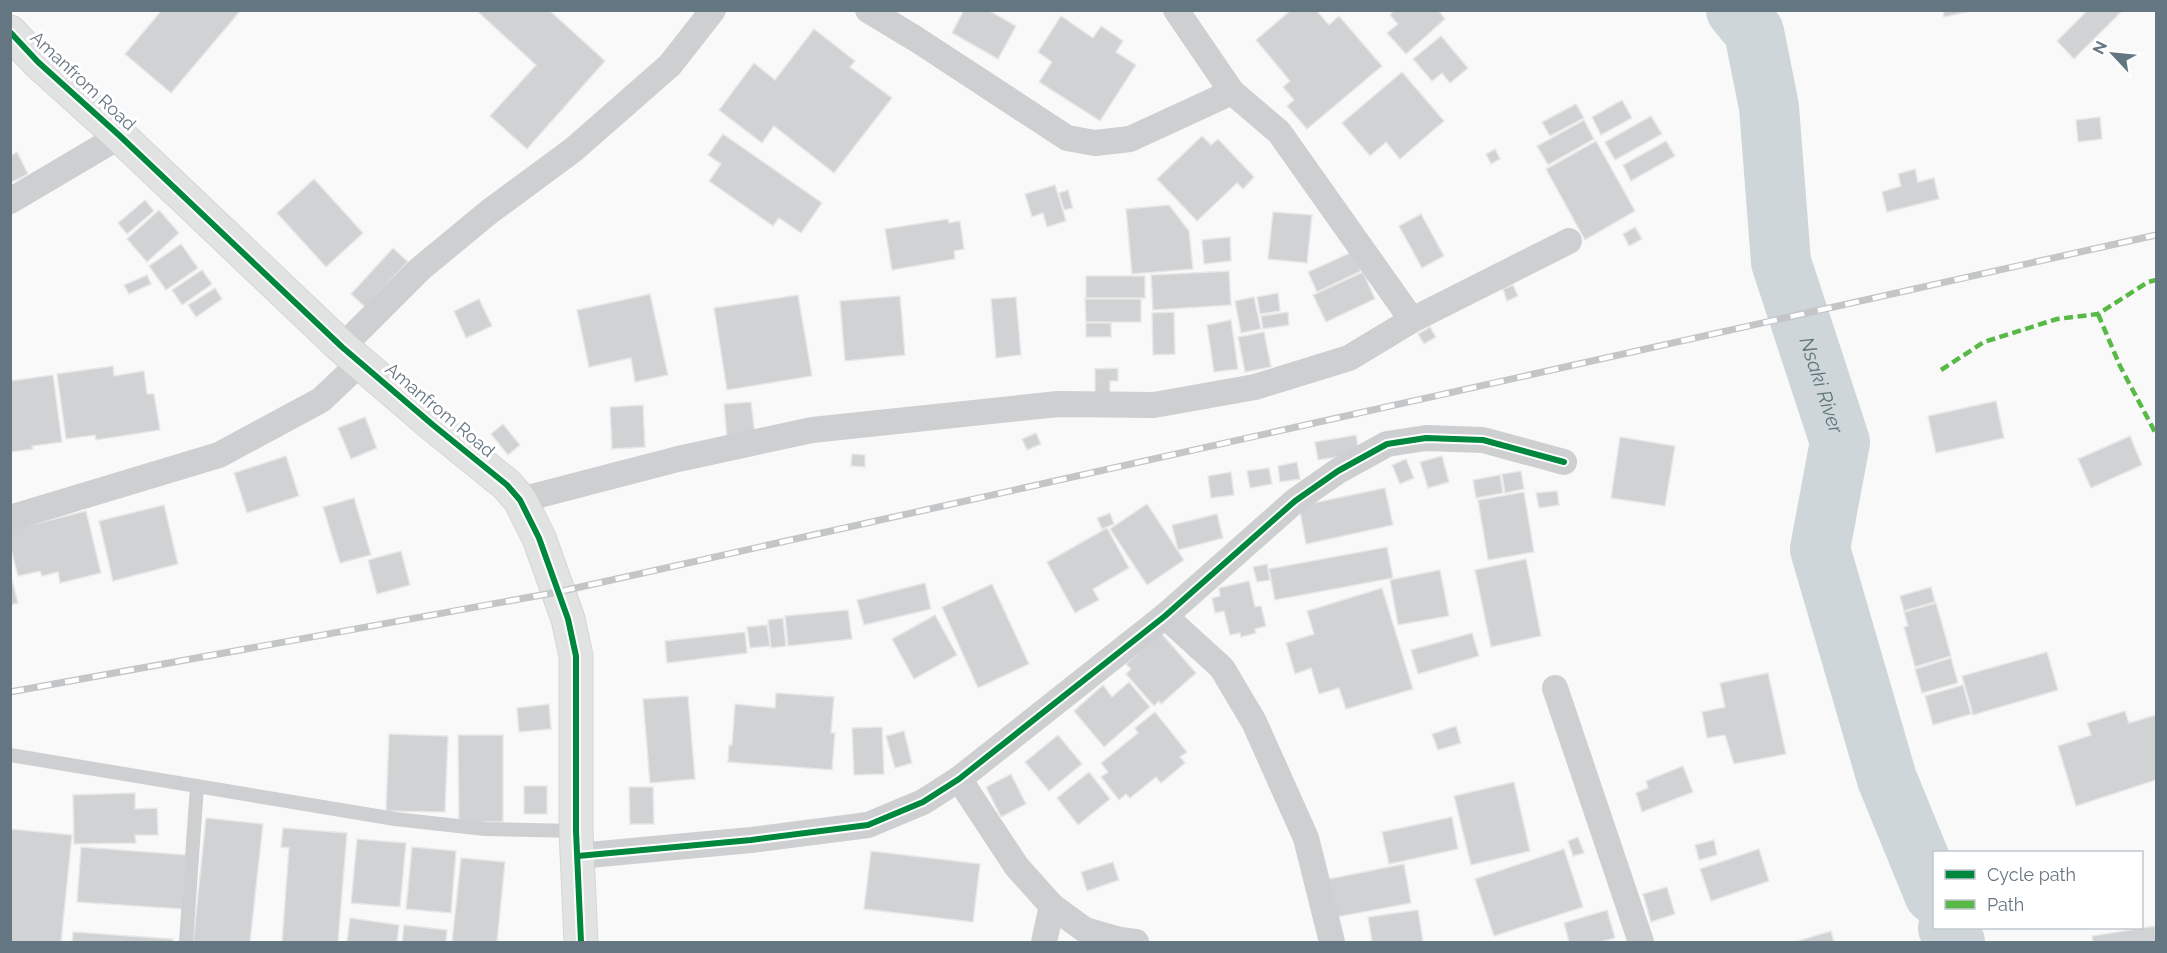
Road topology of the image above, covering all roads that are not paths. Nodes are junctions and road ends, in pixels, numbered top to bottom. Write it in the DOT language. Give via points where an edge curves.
graph roads {
  1 [pos="712,10"];
  2 [pos="868,10"];
  3 [pos="1176,10"];
  4 [pos="10,32"];
  5 [pos="1232,92"];
  6 [pos="120,136"];
  7 [pos="10,201"];
  8 [pos="1569,241"];
  9 [pos="1412,320"];
  10 [pos="351,355"];
  11 [pos="1564,462"];
  12 [pos="520,500"];
  13 [pos="10,518"];
  14 [pos="1165,616"];
  15 [pos="1555,688"];
  16 [pos="10,755"];
  17 [pos="958,779"];
  18 [pos="198,786"];
  19 [pos="577,843"];
  20 [pos="1052,906"];
  21 [pos="186,942"];
  22 [pos="581,942"];
  23 [pos="1044,942"];
  24 [pos="1136,942"];
  25 [pos="1332,942"];
  26 [pos="1641,942"];
  1 -- 10 [label="street" via="670,65 573,150 420,269"];
  2 -- 5 [label="street" via="1067,138 1095,144 1130,139"];
  3 -- 5 [label="street"];
  4 -- 6 [label="street, Amanfrom Road"];
  5 -- 9 [label="street" via="1280,132"];
  6 -- 7 [label="street"];
  6 -- 10 [label="street, Amanfrom Road"];
  8 -- 9 [label="street"];
  9 -- 12 [label="street" via="1349,358 1255,387 1155,405 1058,404 812,430 678,459"];
  10 -- 12 [label="street, Amanfrom Road" via="507,484"];
  10 -- 13 [label="street" via="321,400 219,455"];
  11 -- 14 [label="street" via="1483,440 1426,438 1387,444 1295,501"];
  12 -- 19 [label="street, Amanfrom Road" via="539,538 568,619 576,656"];
  14 -- 17 [label="street"];
  14 -- 25 [label="street" via="1222,668 1254,722 1306,838"];
  15 -- 26 [label="street"];
  16 -- 18 [label="lane"];
  17 -- 19 [label="street" via="923,802 868,825 751,840"];
  17 -- 20 [label="street" via="1017,867"];
  18 -- 19 [label="lane" via="395,819"];
  18 -- 21 [label="lane"];
  19 -- 22 [label="street, Amanfrom Road"];
  20 -- 23 [label="street"];
  20 -- 24 [label="street" via="1085,930"];
}
